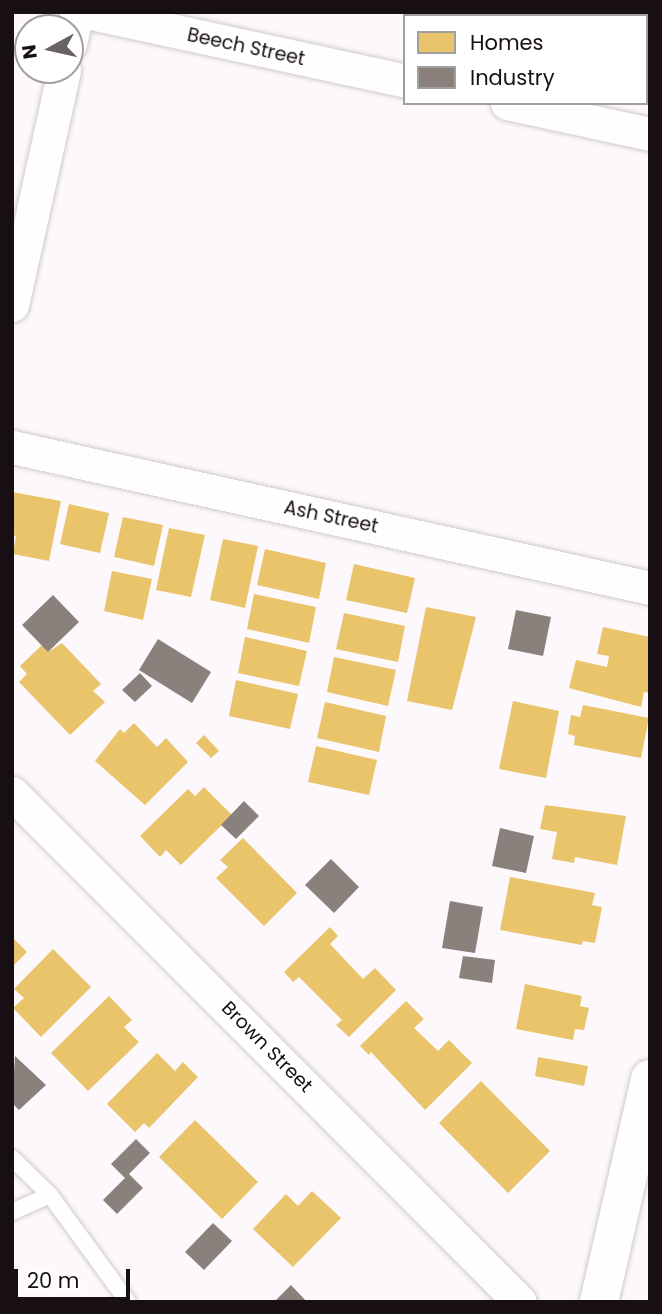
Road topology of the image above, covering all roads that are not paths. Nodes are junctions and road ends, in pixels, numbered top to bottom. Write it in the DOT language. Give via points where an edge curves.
graph roads {
  1 [pos="87,12"];
  2 [pos="403,81"];
  3 [pos="61,84"];
  4 [pos="516,105"];
  5 [pos="650,134"];
  6 [pos="12,305"];
  7 [pos="12,447"];
  8 [pos="650,587"];
  9 [pos="12,793"];
  10 [pos="650,1079"];
  11 [pos="12,1158"];
  12 [pos="50,1195"];
  13 [pos="12,1212"];
  14 [pos="128,1302"];
  15 [pos="520,1302"];
  16 [pos="599,1302"];
  1 -- 2 [label="street, Beech Street"];
  3 -- 6 [label="street"];
  4 -- 5 [label="street"];
  7 -- 8 [label="street, Ash Street"];
  9 -- 15 [label="street, Brown Street"];
  10 -- 16 [label="main road"];
  11 -- 12 [label="lane"];
  12 -- 13 [label="lane"];
  12 -- 14 [label="lane"];
}
